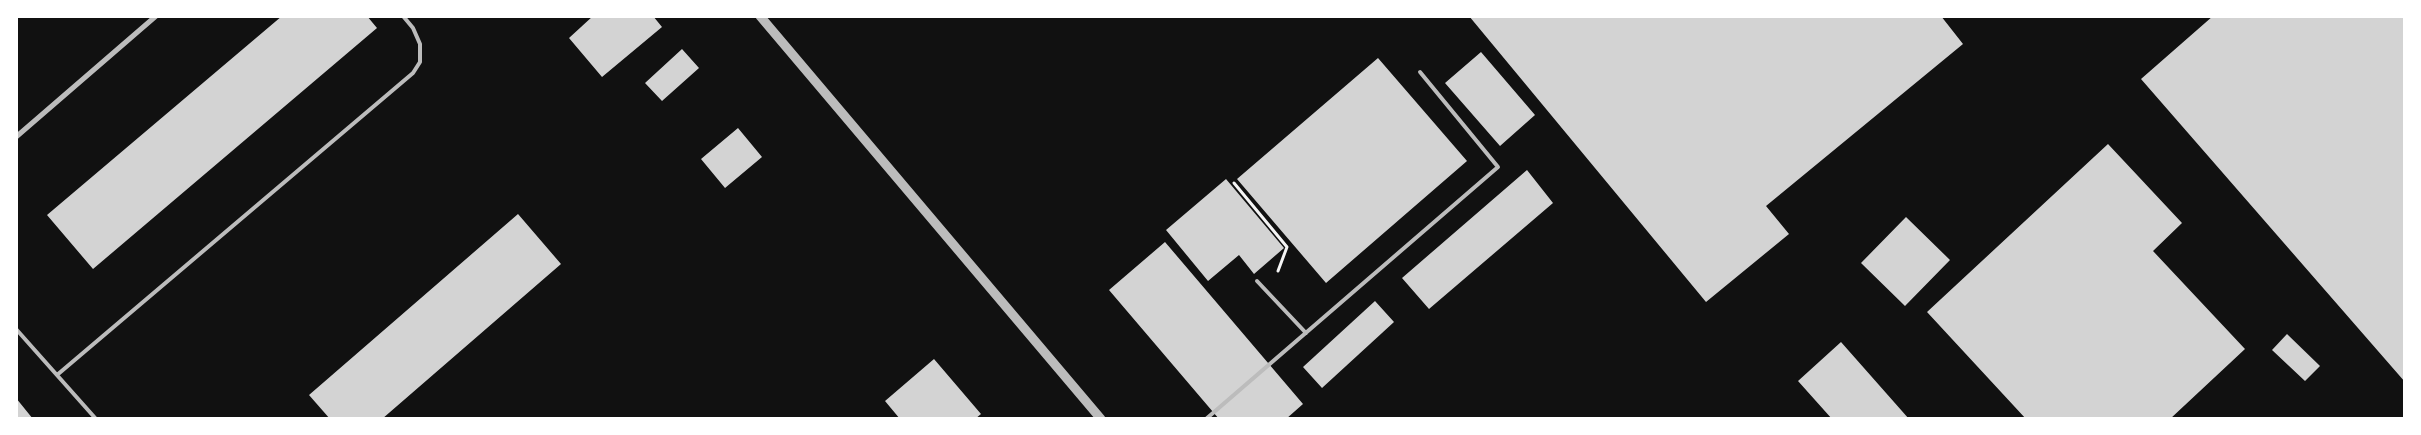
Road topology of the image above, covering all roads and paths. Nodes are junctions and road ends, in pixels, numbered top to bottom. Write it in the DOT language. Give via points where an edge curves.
graph roads {
  1 [pos="156,16"];
  2 [pos="404,16"];
  3 [pos="760,16"];
  4 [pos="1420,72"];
  5 [pos="16,137"];
  6 [pos="1234,183"];
  7 [pos="1257,281"];
  8 [pos="1269,293"];
  9 [pos="16,329"];
  10 [pos="1306,333"];
  11 [pos="57,375"];
  12 [pos="96,419"];
  13 [pos="1101,419"];
  14 [pos="1206,419"];
  1 -- 5 [label="street"];
  2 -- 11 [label="lane" via="420,44 420,62 413,73"];
  3 -- 13 [label="street"];
  4 -- 10 [label="lane" via="1498,167"];
  6 -- 8 [label="path" via="1287,247"];
  7 -- 8 [label="lane"];
  8 -- 10 [label="lane"];
  9 -- 11 [label="lane"];
  10 -- 14 [label="lane"];
  11 -- 12 [label="lane"];
}
